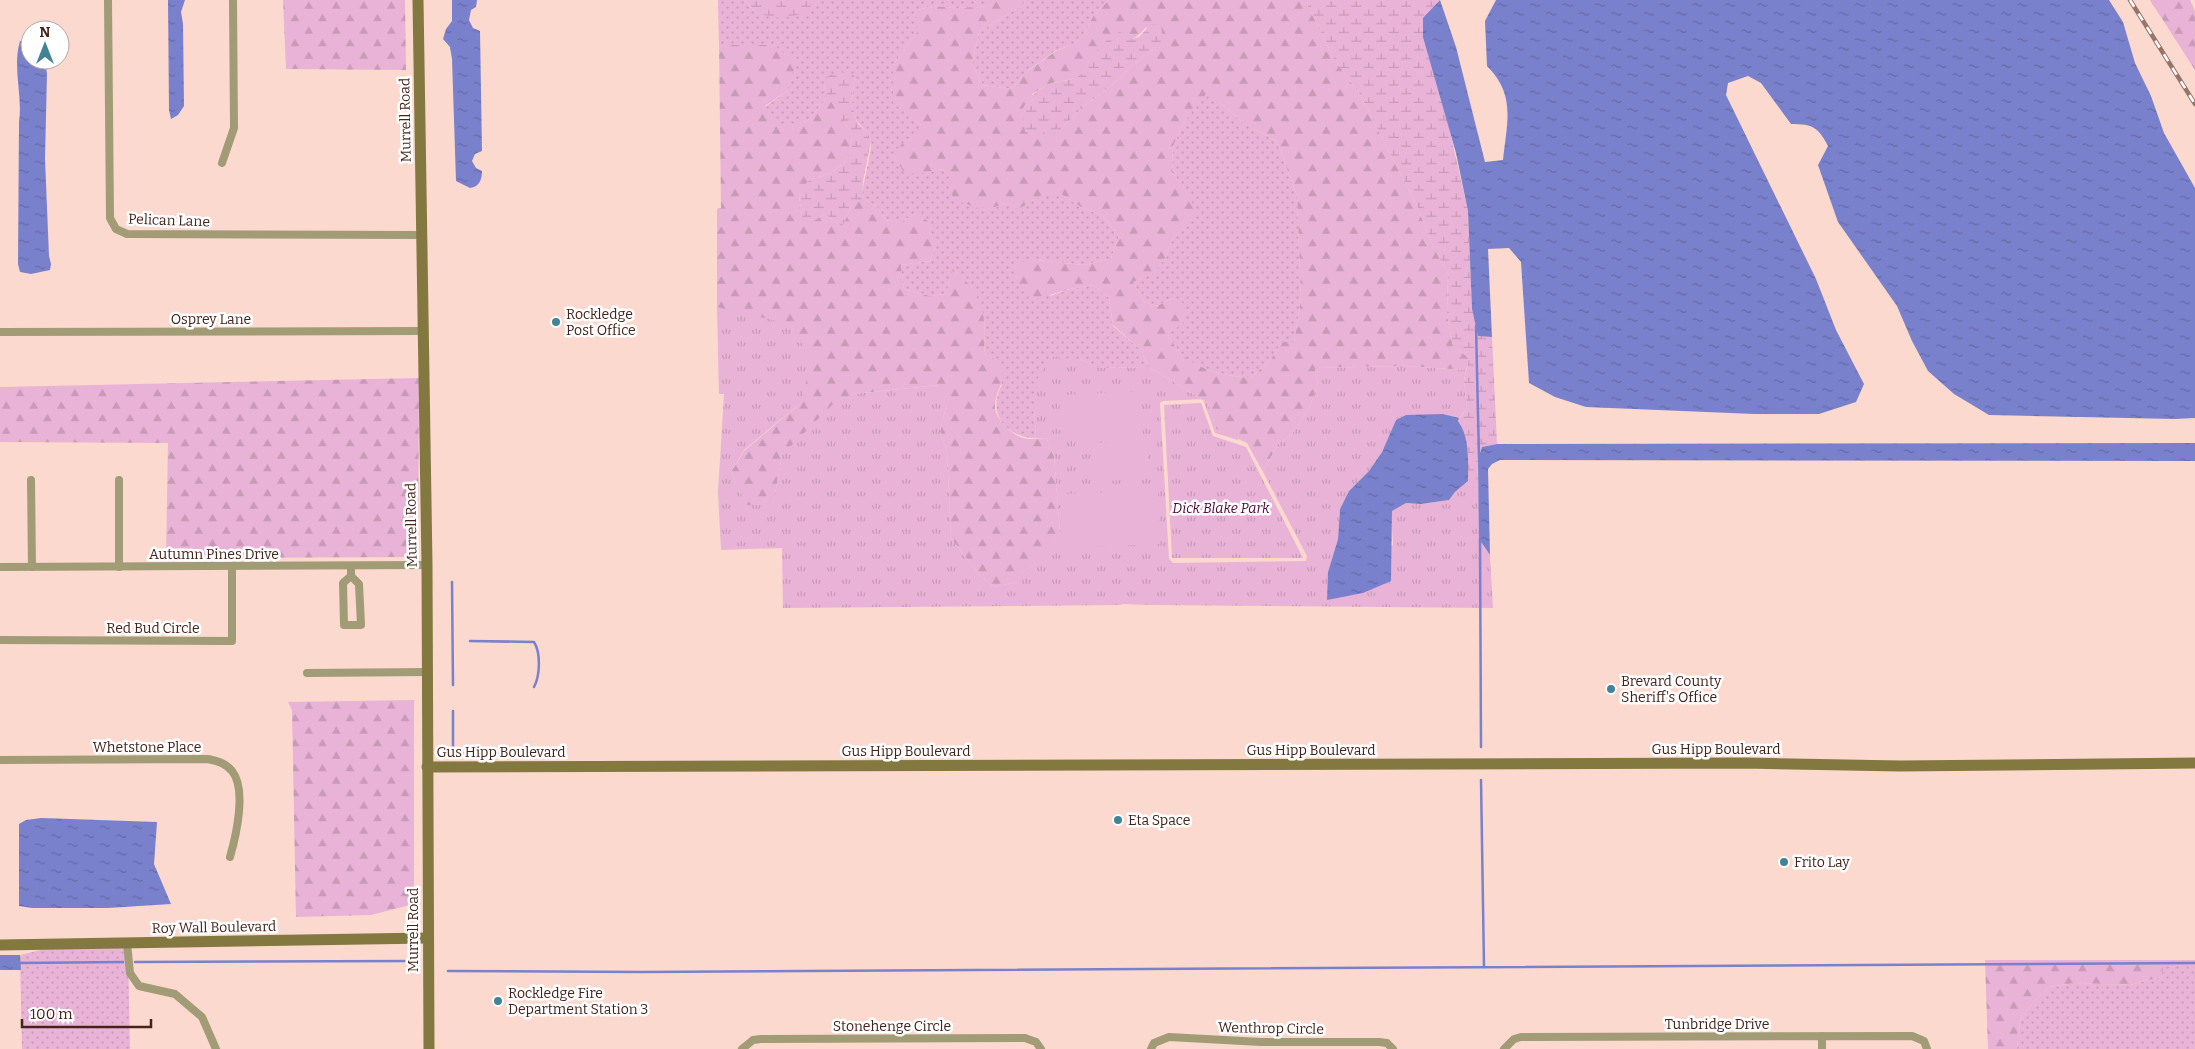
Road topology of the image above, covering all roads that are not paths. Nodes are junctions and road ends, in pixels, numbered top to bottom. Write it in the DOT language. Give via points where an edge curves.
graph roads {
  1 [pos="108,0"];
  2 [pos="233,0"];
  3 [pos="418,0"];
  4 [pos="222,163"];
  5 [pos="422,235"];
  6 [pos="422,331"];
  7 [pos="0,332"];
  8 [pos="31,480"];
  9 [pos="119,480"];
  10 [pos="428,565"];
  11 [pos="351,566"];
  12 [pos="0,567"];
  13 [pos="32,567"];
  14 [pos="119,567"];
  15 [pos="232,567"];
  16 [pos="351,576"];
  17 [pos="0,640"];
  18 [pos="428,672"];
  19 [pos="307,673"];
  20 [pos="0,760"];
  21 [pos="2195,763"];
  22 [pos="427,767"];
  23 [pos="230,857"];
  24 [pos="428,938"];
  25 [pos="127,943"];
  26 [pos="0,945"];
  27 [pos="1822,1036"];
  28 [pos="216,1049"];
  29 [pos="429,1049"];
  30 [pos="742,1049"];
  31 [pos="1041,1049"];
  32 [pos="1151,1049"];
  33 [pos="1393,1049"];
  34 [pos="1504,1049"];
  35 [pos="1822,1049"];
  36 [pos="1927,1049"];
  1 -- 5 [label="street, Pelican Lane" via="110,218 116,229 127,234"];
  2 -- 4 [label="street" via="234,128"];
  3 -- 5 [label="street, Murrell Road"];
  5 -- 6 [label="street, Murrell Road"];
  6 -- 7 [label="street, Osprey Lane"];
  6 -- 10 [label="street, Murrell Road"];
  8 -- 13 [label="street"];
  9 -- 14 [label="street"];
  10 -- 11 [label="street, Autumn Pines Drive"];
  10 -- 18 [label="street, Murrell Road"];
  11 -- 15 [label="street, Autumn Pines Drive"];
  11 -- 16 [label="street"];
  12 -- 13 [label="street, Autumn Pines Drive"];
  13 -- 14 [label="street, Autumn Pines Drive"];
  14 -- 15 [label="street, Autumn Pines Drive"];
  15 -- 17 [label="street, Red Bud Circle" via="232,641"];
  16 -- 16 [label="street" via="343,583 344,625 360,625 359,584"];
  18 -- 19 [label="street"];
  18 -- 22 [label="street, Murrell Road"];
  20 -- 23 [label="street, Whetstone Place" via="208,759 218,762 234,772 238,784 238,827"];
  21 -- 22 [label="street, Gus Hipp Boulevard"];
  22 -- 24 [label="street, Murrell Road"];
  24 -- 25 [label="street, Roy Wall Boulevard"];
  24 -- 29 [label="street, Murrell Road"];
  25 -- 26 [label="street, Roy Wall Boulevard"];
  25 -- 28 [label="street" via="130,973 139,986 175,994 202,1017"];
  27 -- 34 [label="street, Tunbridge Drive" via="1521,1037"];
  27 -- 35 [label="street"];
  27 -- 36 [label="street, Tunbridge Drive" via="1912,1036 1924,1041"];
  30 -- 31 [label="street, Stonehenge Circle" via="753,1040 761,1039 1006,1038 1025,1038 1036,1042"];
  32 -- 33 [label="street, Wenthrop Circle" via="1154,1043 1170,1037 1261,1042 1379,1042 1387,1043"];
}
